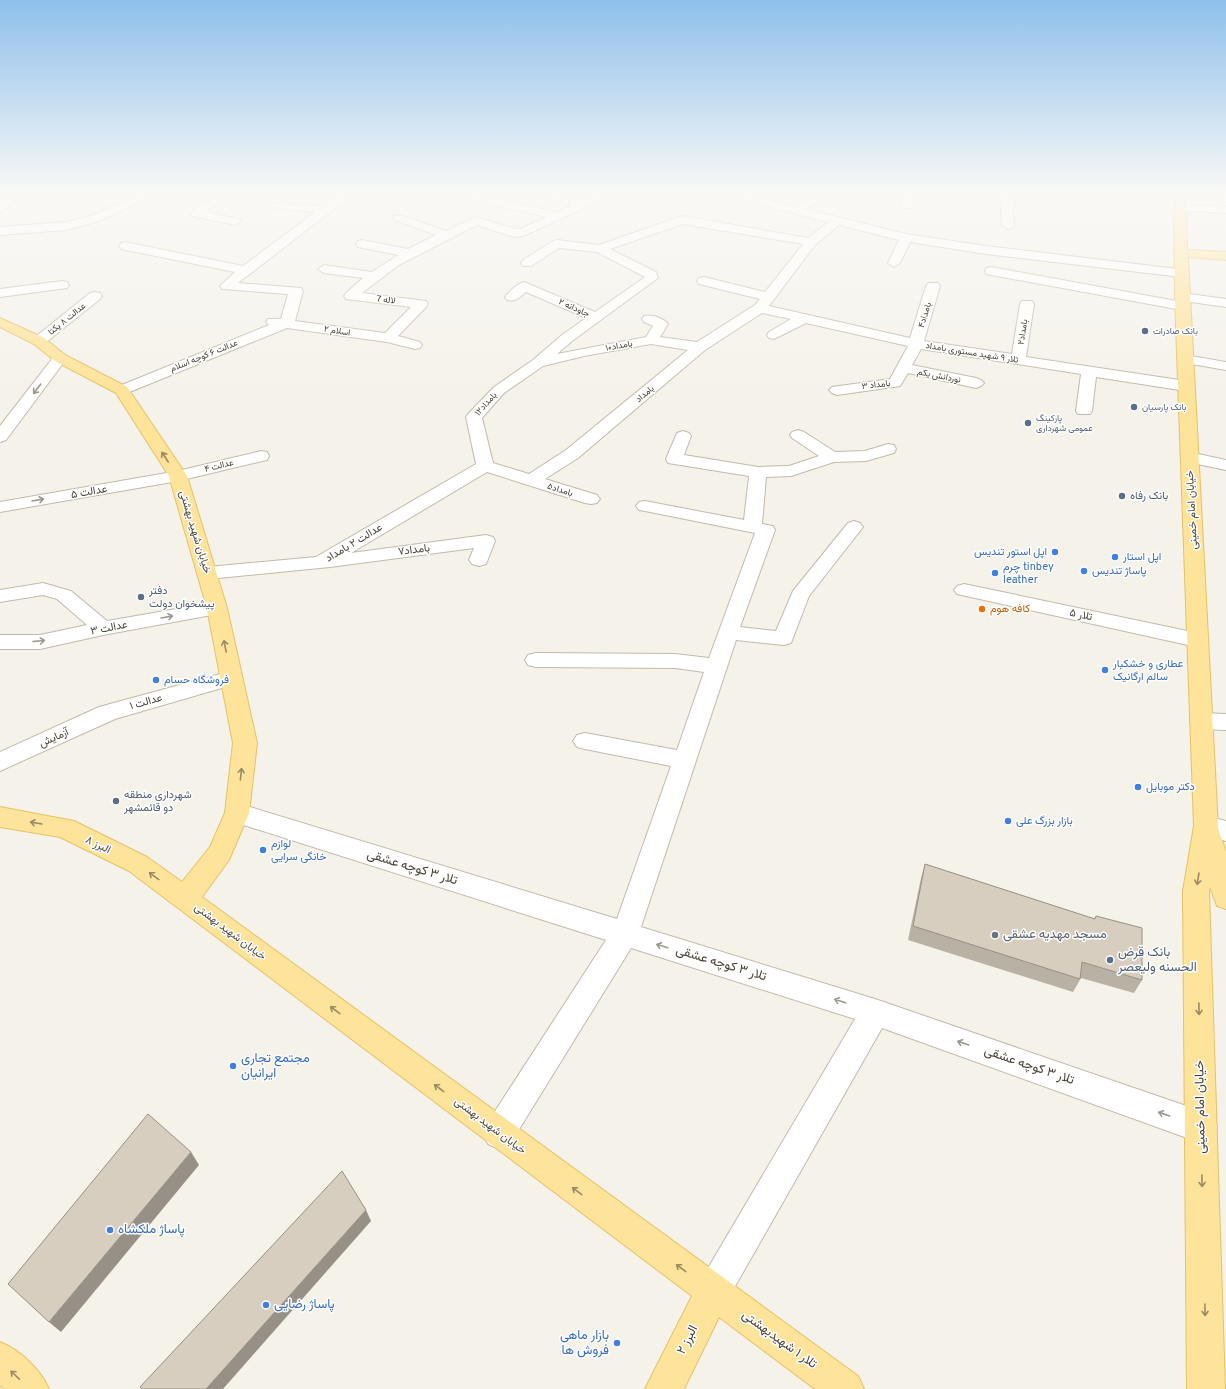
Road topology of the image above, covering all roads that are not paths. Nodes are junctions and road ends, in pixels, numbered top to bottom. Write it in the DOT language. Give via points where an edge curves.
graph roads {
  1 [pos="185,258"];
  2 [pos="262,258"];
  3 [pos="406,258"];
  4 [pos="535,258"];
  5 [pos="618,258"];
  6 [pos="799,258"];
  7 [pos="896,258"];
  8 [pos="1052,258"];
  9 [pos="1181,258"];
  10 [pos="527,263"];
  11 [pos="894,263"];
  12 [pos="324,269"];
  13 [pos="246,270"];
  14 [pos="991,271"];
  15 [pos="1181,273"];
  16 [pos="376,276"];
  17 [pos="704,281"];
  18 [pos="62,285"];
  19 [pos="934,286"];
  20 [pos="0,294"];
  21 [pos="95,296"];
  22 [pos="512,297"];
  23 [pos="765,302"];
  24 [pos="1182,302"];
  25 [pos="1226,303"];
  26 [pos="1028,304"];
  27 [pos="596,318"];
  28 [pos="804,318"];
  29 [pos="649,319"];
  30 [pos="260,321"];
  31 [pos="0,322"];
  32 [pos="287,323"];
  33 [pos="774,335"];
  34 [pos="388,338"];
  35 [pos="651,340"];
  36 [pos="39,341"];
  37 [pos="916,344"];
  38 [pos="415,345"];
  39 [pos="700,347"];
  40 [pos="60,358"];
  41 [pos="1185,359"];
  42 [pos="1018,360"];
  43 [pos="538,363"];
  44 [pos="1226,366"];
  45 [pos="903,368"];
  46 [pos="1090,372"];
  47 [pos="976,383"];
  48 [pos="1186,386"];
  49 [pos="122,390"];
  50 [pos="837,390"];
  51 [pos="1084,411"];
  52 [pos="798,435"];
  53 [pos="0,436"];
  54 [pos="683,436"];
  55 [pos="888,449"];
  56 [pos="261,456"];
  57 [pos="832,457"];
  58 [pos="1189,457"];
  59 [pos="1226,465"];
  60 [pos="485,466"];
  61 [pos="758,472"];
  62 [pos="178,476"];
  63 [pos="530,481"];
  64 [pos="591,499"];
  65 [pos="645,506"];
  66 [pos="0,507"];
  67 [pos="752,527"];
  68 [pos="854,527"];
  69 [pos="479,560"];
  70 [pos="321,562"];
  71 [pos="208,573"];
  72 [pos="964,590"];
  73 [pos="0,596"];
  74 [pos="217,608"];
  75 [pos="103,628"];
  76 [pos="728,633"];
  77 [pos="1197,640"];
  78 [pos="0,642"];
  79 [pos="536,660"];
  80 [pos="718,666"];
  81 [pos="231,678"];
  82 [pos="107,713"];
  83 [pos="1201,721"];
  84 [pos="1226,722"];
  85 [pos="586,741"];
  86 [pos="686,760"];
  87 [pos="0,762"];
  88 [pos="237,813"];
  89 [pos="0,817"];
  90 [pos="1216,829"];
  91 [pos="1226,898"];
  92 [pos="185,899"];
  93 [pos="625,934"];
  94 [pos="875,1012"];
  95 [pos="1201,1127"];
  96 [pos="499,1133"];
  97 [pos="713,1292"];
  98 [pos="0,1360"];
  99 [pos="30,1389"];
  100 [pos="664,1389"];
  101 [pos="845,1389"];
  102 [pos="1206,1389"];
  1 -- 13 [label="street"];
  2 -- 13 [label="street"];
  3 -- 16 [label="street"];
  4 -- 10 [label="street"];
  5 -- 27 [label="street" via="651,274 652,278"];
  6 -- 23 [label="street, بامداد"];
  7 -- 11 [label="street"];
  8 -- 15 [label="street"];
  9 -- 15 [label="main road, خیابان امام خمینی"];
  12 -- 16 [label="street"];
  13 -- 32 [label="street" via="227,286 296,290"];
  14 -- 24 [label="street"];
  15 -- 24 [label="main road, خیابان امام خمینی"];
  16 -- 34 [label="street, لاله 7" via="351,296 421,304"];
  17 -- 23 [label="street, تلار ۹ شهید مستوری بامداد"];
  18 -- 20 [label="street"];
  19 -- 37 [label="street, بامداد۴"];
  21 -- 36 [label="street, عدالت ۸ یکتا"];
  22 -- 27 [label="street, جاودانه ۲" via="524,286"];
  23 -- 28 [label="street, تلار ۹ شهید مستوری بامداد"];
  23 -- 39 [label="street, بامداد"];
  24 -- 25 [label="street"];
  24 -- 41 [label="main road, خیابان امام خمینی"];
  26 -- 42 [label="street, بامداد۲"];
  27 -- 43 [label="street"];
  28 -- 33 [label="street"];
  28 -- 37 [label="street, تلار ۹ شهید مستوری بامداد"];
  29 -- 35 [label="street" via="661,324"];
  30 -- 32 [label="street, اسلام ۲"];
  31 -- 36 [label="main road, خیابان شهید بهشتی"];
  32 -- 34 [label="street, اسلام ۲"];
  32 -- 49 [label="street, عدالت ۶ کوچه اسلام"];
  34 -- 38 [label="street, اسلام ۲"];
  35 -- 39 [label="street, بامداد۱۰"];
  35 -- 43 [label="street, بامداد۱۰"];
  36 -- 40 [label="main road, خیابان شهید بهشتی"];
  37 -- 42 [label="street, تلار ۹ شهید مستوری بامداد"];
  37 -- 45 [label="street, بامداد ۳"];
  39 -- 63 [label="street, بامداد" via="572,454"];
  40 -- 49 [label="main road, خیابان شهید بهشتی"];
  40 -- 53 [label="street, one-way"];
  41 -- 44 [label="street"];
  41 -- 48 [label="main road, خیابان امام خمینی"];
  42 -- 46 [label="street, تلار ۹ شهید مستوری بامداد"];
  43 -- 60 [label="street, بامداد۱۲" via="499,390 474,417"];
  45 -- 47 [label="street, نوردانش یکم"];
  45 -- 50 [label="street, بامداد ۳" via="895,383"];
  46 -- 48 [label="street, تلار ۹ شهید مستوری بامداد"];
  46 -- 51 [label="street"];
  48 -- 58 [label="main road, خیابان امام خمینی"];
  62 -- 49 [label="main road, خیابان شهید بهشتی, one-way"];
  52 -- 57 [label="street"];
  54 -- 61 [label="street" via="674,459"];
  55 -- 57 [label="street" via="866,456"];
  56 -- 62 [label="street, عدالت ۴"];
  57 -- 61 [label="street" via="791,471"];
  58 -- 59 [label="street"];
  58 -- 77 [label="main road, خیابان امام خمینی"];
  60 -- 63 [label="street, بامداد۵"];
  60 -- 70 [label="street, عدالت ۲ بامداد"];
  61 -- 67 [label="street"];
  66 -- 62 [label="street, عدالت ۵, one-way"];
  62 -- 71 [label="main road, خیابان شهید بهشتی"];
  63 -- 64 [label="street, بامداد۵"];
  65 -- 67 [label="street"];
  67 -- 76 [label="street" via="766,530"];
  68 -- 76 [label="street" via="800,595 784,638"];
  69 -- 70 [label="street, بامداد۷" via="486,541"];
  70 -- 71 [label="street, عدالت ۲ بامداد"];
  71 -- 74 [label="main road, خیابان شهید بهشتی"];
  72 -- 77 [label="street, تلار ۵"];
  73 -- 75 [label="street" via="43,589 64,595"];
  75 -- 74 [label="street, عدالت ۳, one-way"];
  81 -- 74 [label="main road, خیابان شهید بهشتی, one-way"];
  78 -- 75 [label="street, عدالت ۳, one-way" via="40,642"];
  76 -- 80 [label="street"];
  77 -- 83 [label="main road, خیابان امام خمینی"];
  79 -- 80 [label="street" via="675,661"];
  80 -- 86 [label="street"];
  81 -- 82 [label="street, عدالت ۱"];
  88 -- 81 [label="main road, خیابان شهید بهشتی, one-way" via="245,743"];
  82 -- 87 [label="street, آزمایش"];
  83 -- 84 [label="street"];
  83 -- 90 [label="main road, خیابان امام خمینی"];
  85 -- 86 [label="street"];
  86 -- 93 [label="street"];
  88 -- 92 [label="main road, خیابان شهید بهشتی" via="220,853"];
  88 -- 93 [label="street, تلار ۳ کوچه عشقی"];
  92 -- 89 [label="main road, البرز ۸, one-way" via="138,864 65,828"];
  90 -- 91 [label="main road, خیابان امام خمینی"];
  90 -- 95 [label="main road, خیابان امام خمینی, one-way" via="1196,891"];
  96 -- 92 [label="main road, خیابان شهید بهشتی, one-way"];
  94 -- 93 [label="street, تلار ۳ کوچه عشقی, one-way"];
  93 -- 96 [label="street"];
  95 -- 94 [label="street, تلار ۳ کوچه عشقی, one-way"];
  94 -- 97 [label="street"];
  95 -- 102 [label="main road, خیابان امام خمینی, one-way"];
  97 -- 96 [label="main road, خیابان شهید بهشتی, one-way"];
  97 -- 100 [label="main road, البرز ۲"];
  97 -- 101 [label="main road, تلار ۱ شهیدبهشتی"];
  99 -- 98 [label="main road, one-way"];
}
